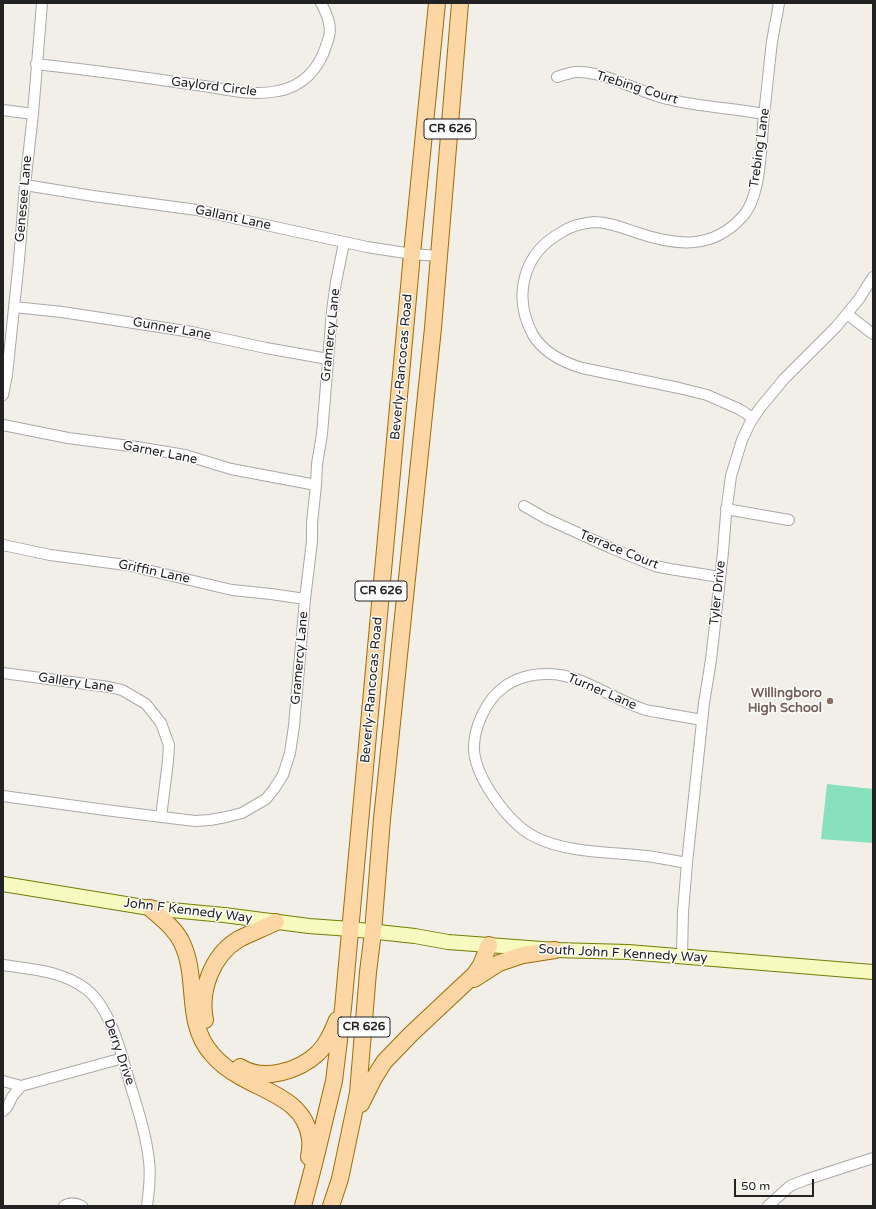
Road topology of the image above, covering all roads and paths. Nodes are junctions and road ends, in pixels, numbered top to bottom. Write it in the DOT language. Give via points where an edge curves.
graph roads {
  1 [pos="42,3"];
  2 [pos="321,3"];
  3 [pos="437,3"];
  4 [pos="460,3"];
  5 [pos="780,3"];
  6 [pos="36,64"];
  7 [pos="557,77"];
  8 [pos="3,110"];
  9 [pos="33,114"];
  10 [pos="764,114"];
  11 [pos="25,185"];
  12 [pos="344,243"];
  13 [pos="412,254"];
  14 [pos="439,256"];
  15 [pos="873,277"];
  16 [pos="14,307"];
  17 [pos="847,314"];
  18 [pos="873,334"];
  19 [pos="328,359"];
  20 [pos="3,395"];
  21 [pos="754,418"];
  22 [pos="3,425"];
  23 [pos="316,485"];
  24 [pos="524,506"];
  25 [pos="726,510"];
  26 [pos="789,520"];
  27 [pos="3,545"];
  28 [pos="720,577"];
  29 [pos="305,599"];
  30 [pos="3,673"];
  31 [pos="702,720"];
  32 [pos="3,796"];
  33 [pos="161,817"];
  34 [pos="687,863"];
  35 [pos="3,884"];
  36 [pos="150,908"];
  37 [pos="276,922"];
  38 [pos="350,929"];
  39 [pos="373,932"];
  40 [pos="488,945"];
  41 [pos="555,950"];
  42 [pos="682,956"];
  43 [pos="3,965"];
  44 [pos="873,972"];
  45 [pos="466,984"];
  46 [pos="343,1008"];
  47 [pos="123,1058"];
  48 [pos="3,1081"];
  49 [pos="21,1086"];
  50 [pos="3,1111"];
  51 [pos="352,1122"];
  52 [pos="873,1158"];
  53 [pos="305,1199"];
  54 [pos="64,1206"];
  55 [pos="82,1206"];
  56 [pos="147,1206"];
  57 [pos="331,1206"];
  58 [pos="768,1206"];
  1 -- 6 [label="street, Genesee Lane"];
  2 -- 6 [label="street, Gaylord Circle" via="329,23 329,37 320,62 302,81 278,91 253,93"];
  3 -- 13 [label="main road, Beverly-Rancocas Road / CR 626"];
  4 -- 14 [label="main road, Beverly-Rancocas Road / CR 626"];
  5 -- 10 [label="street, Trebing Lane" via="772,41"];
  6 -- 9 [label="street, Genesee Lane"];
  7 -- 10 [label="street, Trebing Court" via="585,72 610,78 666,99"];
  8 -- 9 [label="street"];
  9 -- 11 [label="street, Genesee Lane"];
  10 -- 21 [label="street, Trebing Lane" via="756,187 744,215 733,226 708,240 693,243 664,240 608,223 593,222 566,229 543,244 535,255 523,281 522,295 523,310 534,336 554,357 567,364 708,395"];
  11 -- 12 [label="street, Gallant Lane" via="208,212"];
  11 -- 16 [label="street, Genesee Lane"];
  12 -- 13 [label="street, Gallant Lane"];
  12 -- 19 [label="street, Gramercy Lane" via="334,296"];
  13 -- 14 [label="street, Gallant Lane"];
  13 -- 38 [label="main road, Beverly-Rancocas Road / CR 626"];
  14 -- 39 [label="main road, Beverly-Rancocas Road / CR 626"];
  15 -- 17 [label="street, Tyler Drive"];
  16 -- 19 [label="street, Gunner Lane" via="179,330"];
  16 -- 20 [label="street, Genesee Lane"];
  17 -- 18 [label="street"];
  17 -- 21 [label="street, Tyler Drive" via="784,379"];
  19 -- 23 [label="street, Gramercy Lane"];
  21 -- 25 [label="street, Tyler Drive" via="742,440 730,476"];
  22 -- 23 [label="street, Garner Lane" via="68,438 185,455 231,469"];
  23 -- 29 [label="street, Gramercy Lane"];
  24 -- 28 [label="street, Terrace Court" via="648,563"];
  25 -- 26 [label="street"];
  25 -- 28 [label="street, Tyler Drive"];
  27 -- 29 [label="street, Griffin Lane" via="50,555 126,565 232,590"];
  28 -- 31 [label="street, Tyler Drive"];
  29 -- 33 [label="street, Gramercy Lane" via="290,753 283,775 274,789 266,799 242,813 226,817 195,821"];
  30 -- 33 [label="street, Gallery Lane" via="109,687 122,690 146,704 161,723 169,745"];
  31 -- 34 [label="street, Tyler Drive"];
  31 -- 34 [label="street, Turner Lane" via="643,710 560,674 522,677 504,686 486,708 479,722 474,750 482,779 510,816 534,837 565,847"];
  32 -- 33 [label="street, Gramercy Lane"];
  34 -- 42 [label="street, Tyler Drive"];
  35 -- 36 [label="street, John F Kennedy Way"];
  36 -- 37 [label="street, John F Kennedy Way"];
  36 -- 53 [label="main road" via="173,928 182,943 189,960 195,1017 200,1036 210,1052 236,1074 280,1097 295,1109 306,1123 310,1139"];
  37 -- 38 [label="street, John F Kennedy Way"];
  37 -- 46 [label="main road" via="229,946 209,974 204,992 203,1011 206,1030 215,1046 228,1060 243,1070 260,1074 293,1069 319,1052 329,1038"];
  38 -- 39 [label="street, John F Kennedy Way"];
  38 -- 46 [label="main road, Beverly-Rancocas Road / CR 626"];
  39 -- 40 [label="street, South John F Kennedy Way"];
  39 -- 51 [label="main road, Beverly-Rancocas Road / CR 626" via="358,1093"];
  40 -- 41 [label="street, South John F Kennedy Way"];
  40 -- 45 [label="main road" via="481,965"];
  41 -- 42 [label="street, South John F Kennedy Way"];
  41 -- 45 [label="main road" via="523,955 499,963"];
  42 -- 44 [label="street, South John F Kennedy Way"];
  43 -- 47 [label="street, Derry Drive" via="62,976 88,990 105,1013"];
  45 -- 51 [label="main road" via="384,1062"];
  46 -- 53 [label="main road, Beverly-Rancocas Road / CR 626" via="334,1081"];
  47 -- 49 [label="street"];
  47 -- 56 [label="street, Derry Drive" via="144,1128 150,1175"];
  48 -- 49 [label="street"];
  49 -- 50 [label="street"];
  51 -- 57 [label="main road, Beverly-Rancocas Road / CR 626" via="340,1179"];
  52 -- 58 [label="street" via="790,1186"];
  54 -- 55 [label="street" via="71,1203"];
}
